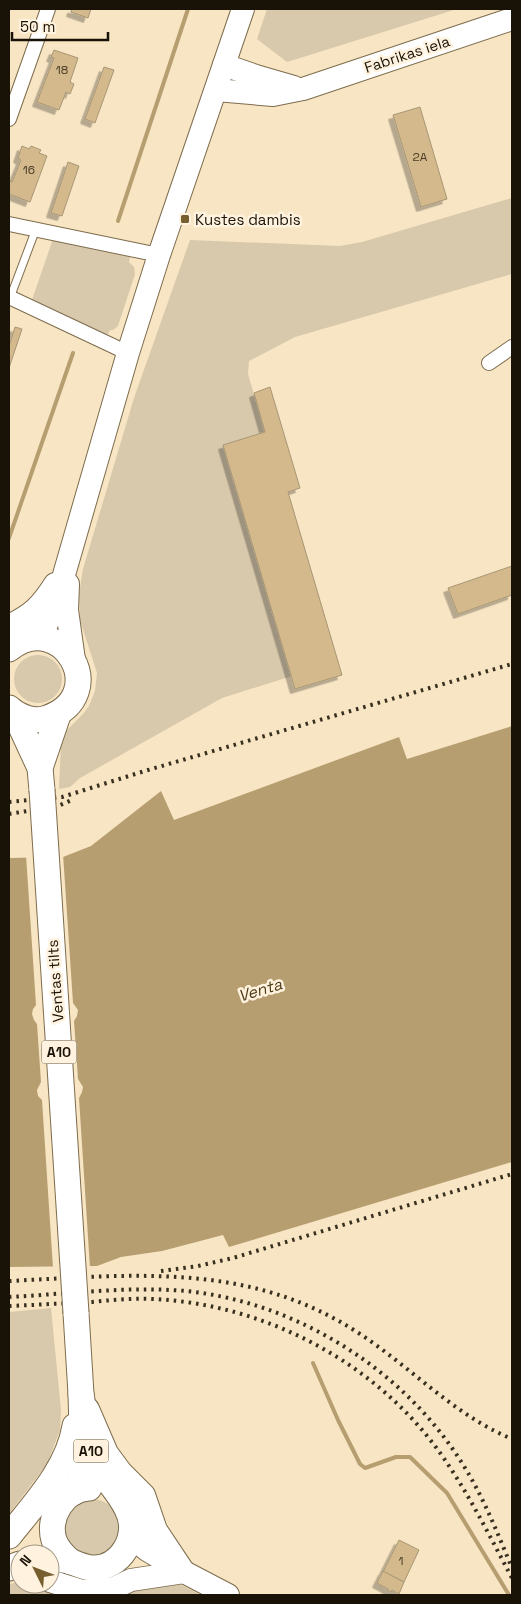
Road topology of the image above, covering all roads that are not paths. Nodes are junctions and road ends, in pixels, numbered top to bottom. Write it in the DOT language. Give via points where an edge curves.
graph roads {
  1 [pos="48,9"];
  2 [pos="243,9"];
  3 [pos="512,19"];
  4 [pos="224,65"];
  5 [pos="302,89"];
  6 [pos="216,90"];
  7 [pos="9,119"];
  8 [pos="9,224"];
  9 [pos="36,229"];
  10 [pos="159,255"];
  11 [pos="9,297"];
  12 [pos="512,347"];
  13 [pos="128,353"];
  14 [pos="489,363"];
  15 [pos="68,564"];
  16 [pos="14,642"];
  17 [pos="74,660"];
  18 [pos="58,714"];
  19 [pos="11,719"];
  20 [pos="41,779"];
  21 [pos="82,1394"];
  22 [pos="73,1493"];
  23 [pos="121,1500"];
  24 [pos="55,1513"];
  25 [pos="132,1526"];
  26 [pos="9,1536"];
  27 [pos="9,1553"];
  28 [pos="61,1560"];
  29 [pos="102,1566"];
  30 [pos="184,1572"];
  31 [pos="60,1583"];
  32 [pos="228,1595"];
  1 -- 7 [label="street"];
  2 -- 4 [label="main road"];
  3 -- 5 [label="main road, Fabrikas iela"];
  4 -- 5 [label="main road"];
  4 -- 6 [label="main road"];
  5 -- 6 [label="main road, Fabrikas iela" via="273,95"];
  6 -- 10 [label="main road"];
  8 -- 9 [label="street"];
  9 -- 10 [label="street"];
  9 -- 11 [label="lane"];
  10 -- 13 [label="main road"];
  11 -- 13 [label="street"];
  12 -- 14 [label="street"];
  13 -- 15 [label="main road"];
  15 -- 16 [label="main road" via="46,626"];
  15 -- 17 [label="main road" via="67,610"];
  16 -- 17 [label="highway" via="47,639 63,646"];
  17 -- 18 [label="highway, A10" via="77,690 70,704"];
  18 -- 19 [label="highway" via="44,720"];
  18 -- 20 [label="highway, A10"];
  19 -- 20 [label="highway, A10"];
  20 -- 21 [label="highway, Ventas tilts / A10, bridge"];
  21 -- 22 [label="highway, A10" via="81,1480"];
  21 -- 23 [label="highway, A10" via="94,1461"];
  21 -- 26 [label="highway" via="73,1441 64,1462"];
  21 -- 30 [label="main road" via="107,1453 144,1495 156,1530"];
  22 -- 23 [label="highway" via="85,1488 98,1488"];
  22 -- 24 [label="highway, A10"];
  23 -- 25 [label="highway, A10" via="131,1516"];
  24 -- 27 [label="highway, A10"];
  24 -- 28 [label="highway" via="52,1527"];
  25 -- 29 [label="highway" via="131,1537 121,1556"];
  25 -- 30 [label="main road" via="141,1545"];
  28 -- 29 [label="highway" via="86,1567"];
  29 -- 30 [label="main road" via="149,1566"];
  30 -- 31 [label="main road" via="131,1580 114,1588 98,1590 82,1591"];
  30 -- 32 [label="main road"];
}
